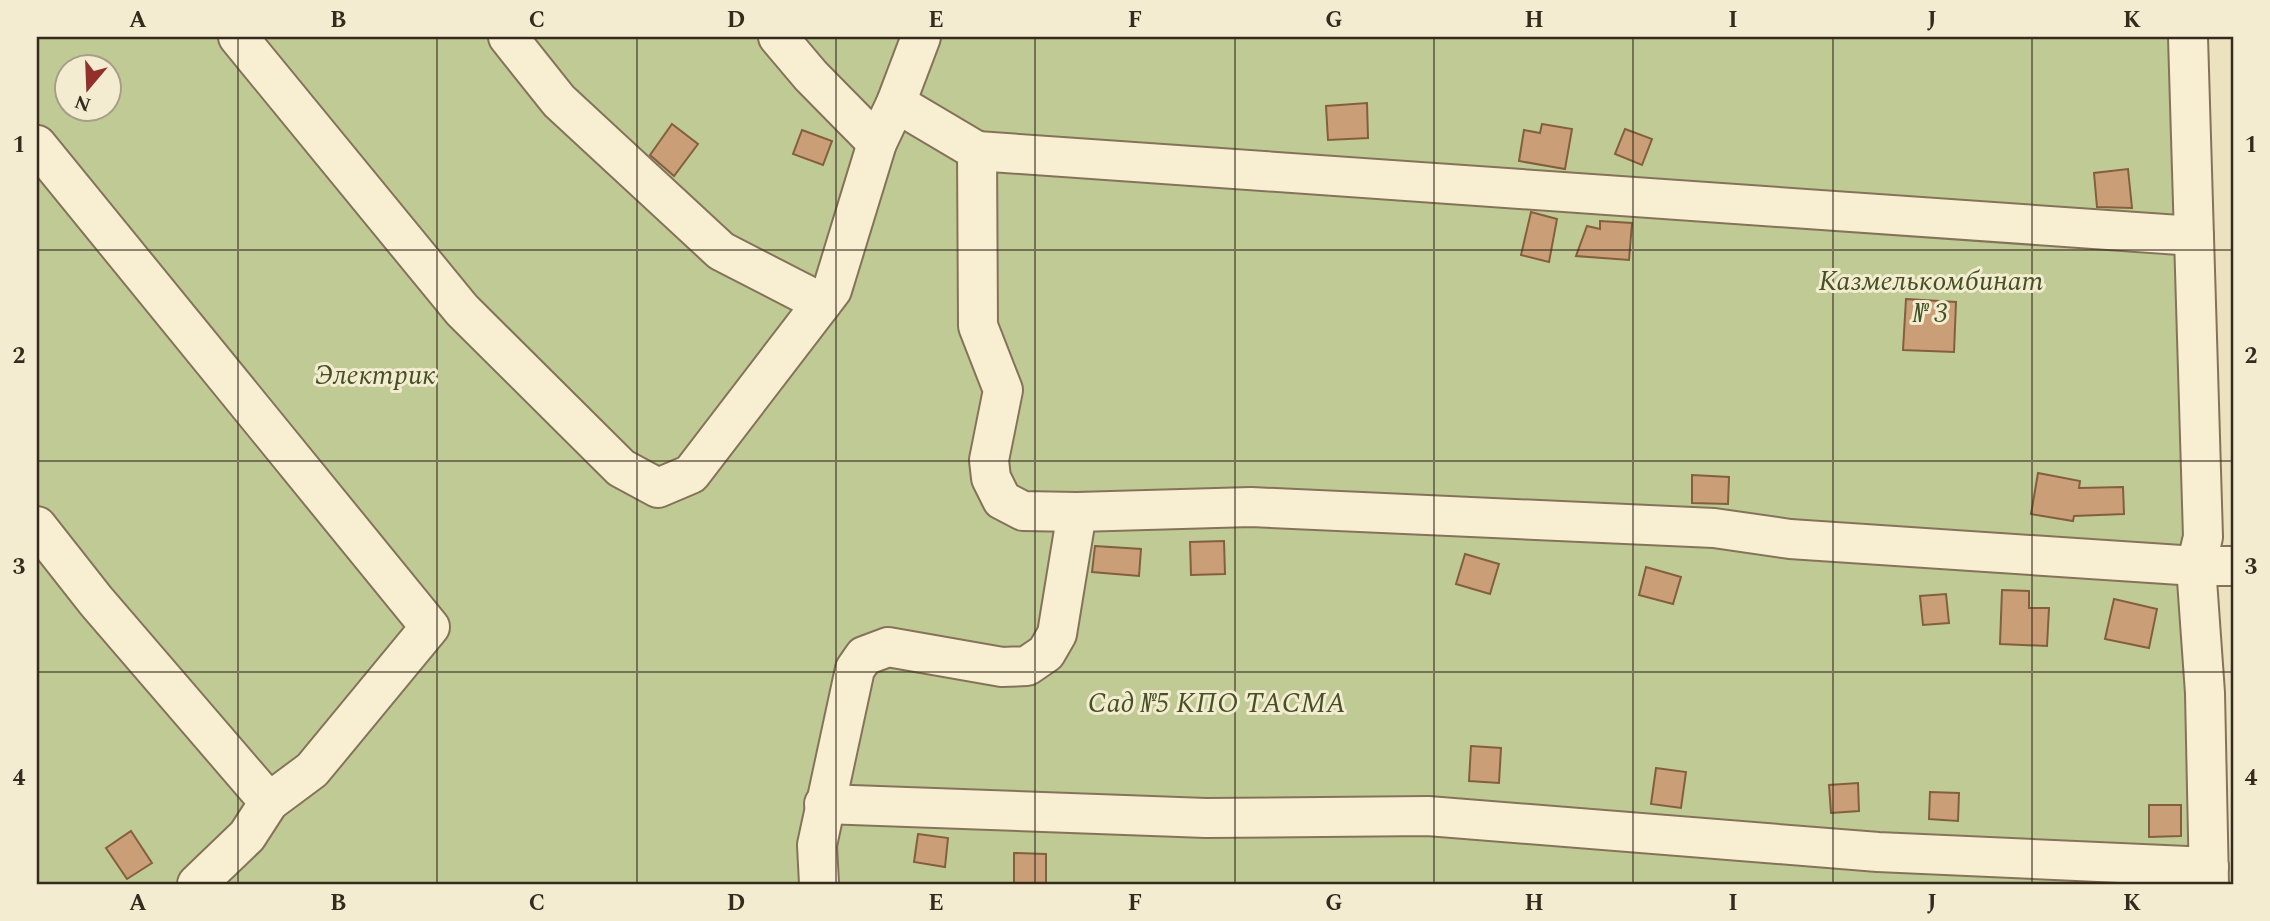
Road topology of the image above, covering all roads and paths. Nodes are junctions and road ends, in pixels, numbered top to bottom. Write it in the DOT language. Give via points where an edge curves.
graph roads {
  1 [pos="238,37"];
  2 [pos="508,37"];
  3 [pos="778,37"];
  4 [pos="921,37"];
  5 [pos="2188,37"];
  6 [pos="896,103"];
  7 [pos="877,143"];
  8 [pos="37,145"];
  9 [pos="978,151"];
  10 [pos="2194,236"];
  11 [pos="822,303"];
  12 [pos="1077,512"];
  13 [pos="37,526"];
  14 [pos="2215,566"];
  15 [pos="270,802"];
  16 [pos="824,804"];
  17 [pos="2209,876"];
  18 [pos="197,884"];
  19 [pos="819,884"];
  1 -- 11 [label="lane" via="462,310 621,468 658,488 691,474"];
  2 -- 11 [label="lane" via="559,101 721,251"];
  3 -- 7 [label="lane"];
  4 -- 6 [label="lane"];
  5 -- 10 [label="lane"];
  6 -- 7 [label="lane"];
  6 -- 9 [label="lane"];
  7 -- 11 [label="lane" via="832,290"];
  8 -- 15 [label="lane" via="430,627 312,769"];
  9 -- 10 [label="lane"];
  9 -- 12 [label="lane" via="978,326 1003,390 989,460 991,478 1002,500 1023,511"];
  10 -- 14 [label="lane" via="2203,537"];
  12 -- 14 [label="lane" via="1251,507 1714,527 1790,539"];
  12 -- 16 [label="lane" via="1057,634 1046,653 1027,666 1002,667 888,647 864,656 855,669"];
  13 -- 15 [label="lane"];
  14 -- 17 [label="lane" via="2205,693"];
  15 -- 18 [label="lane" via="247,836"];
  16 -- 17 [label="lane" via="1206,818 1428,816"];
  16 -- 19 [label="lane" via="817,845"];
}
